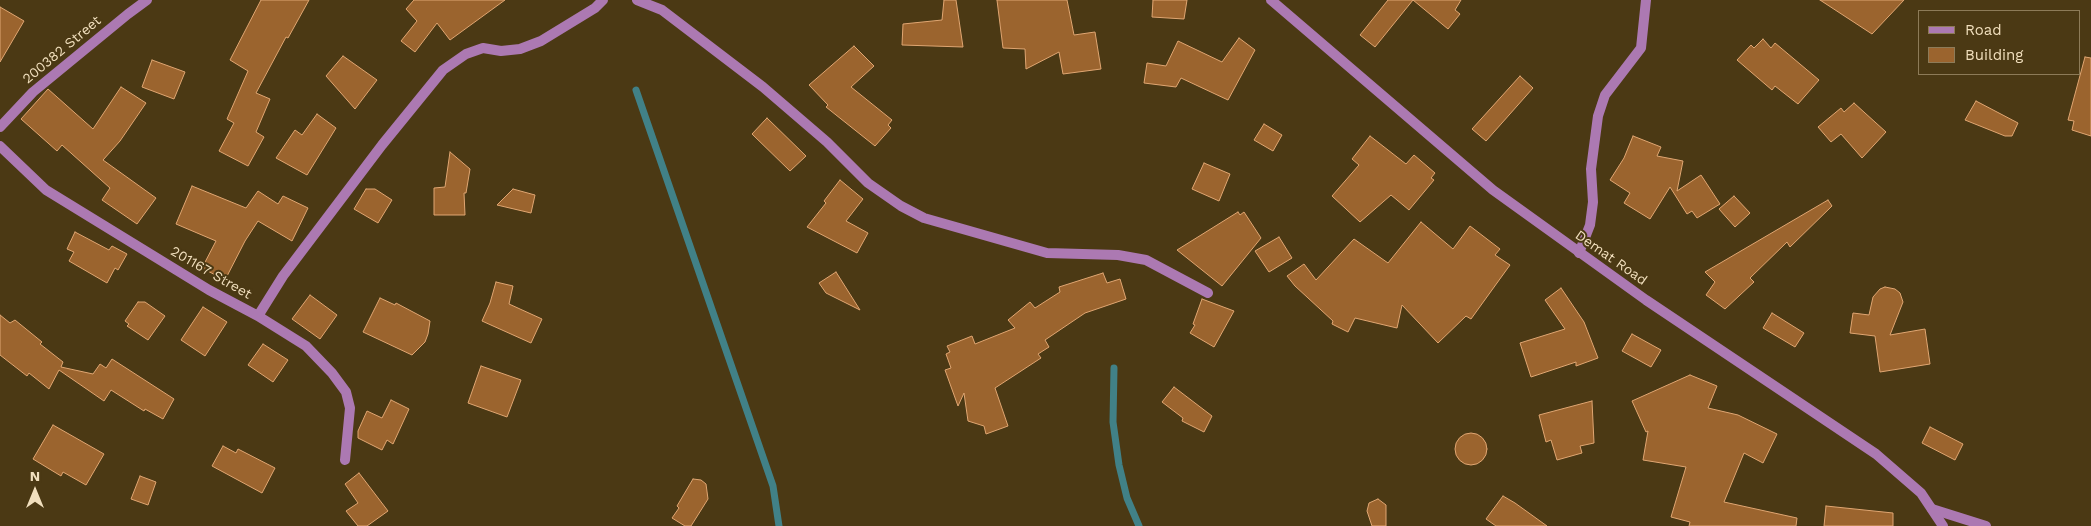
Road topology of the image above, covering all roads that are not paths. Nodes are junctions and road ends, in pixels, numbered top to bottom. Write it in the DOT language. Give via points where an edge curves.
graph roads {
  1 [pos="147,0"];
  2 [pos="603,0"];
  3 [pos="637,0"];
  4 [pos="1271,0"];
  5 [pos="1646,0"];
  6 [pos="0,127"];
  7 [pos="0,146"];
  8 [pos="1579,253"];
  9 [pos="1208,293"];
  10 [pos="258,316"];
  11 [pos="346,460"];
  12 [pos="1932,509"];
  13 [pos="1943,526"];
  14 [pos="1986,526"];
  1 -- 6 [label="street, 200382 Street" via="33,92"];
  2 -- 10 [label="street" via="541,41 520,49 483,48 466,54 443,70 283,276"];
  3 -- 9 [label="street" via="662,10 763,86 868,183 924,218 1047,253 1118,255 1146,260"];
  4 -- 8 [label="street, Demat Road" via="1493,190"];
  5 -- 8 [label="street" via="1641,48 1605,95 1598,116 1591,169 1593,202 1590,225"];
  7 -- 10 [label="street, 201167 Street" via="46,190 209,290"];
  8 -- 12 [label="street, Demat Road" via="1876,454 1921,493"];
  10 -- 11 [label="street, 201167 Street" via="306,346 346,392 350,408"];
  12 -- 13 [label="street, Demat Road"];
  12 -- 14 [label="street"];
}
